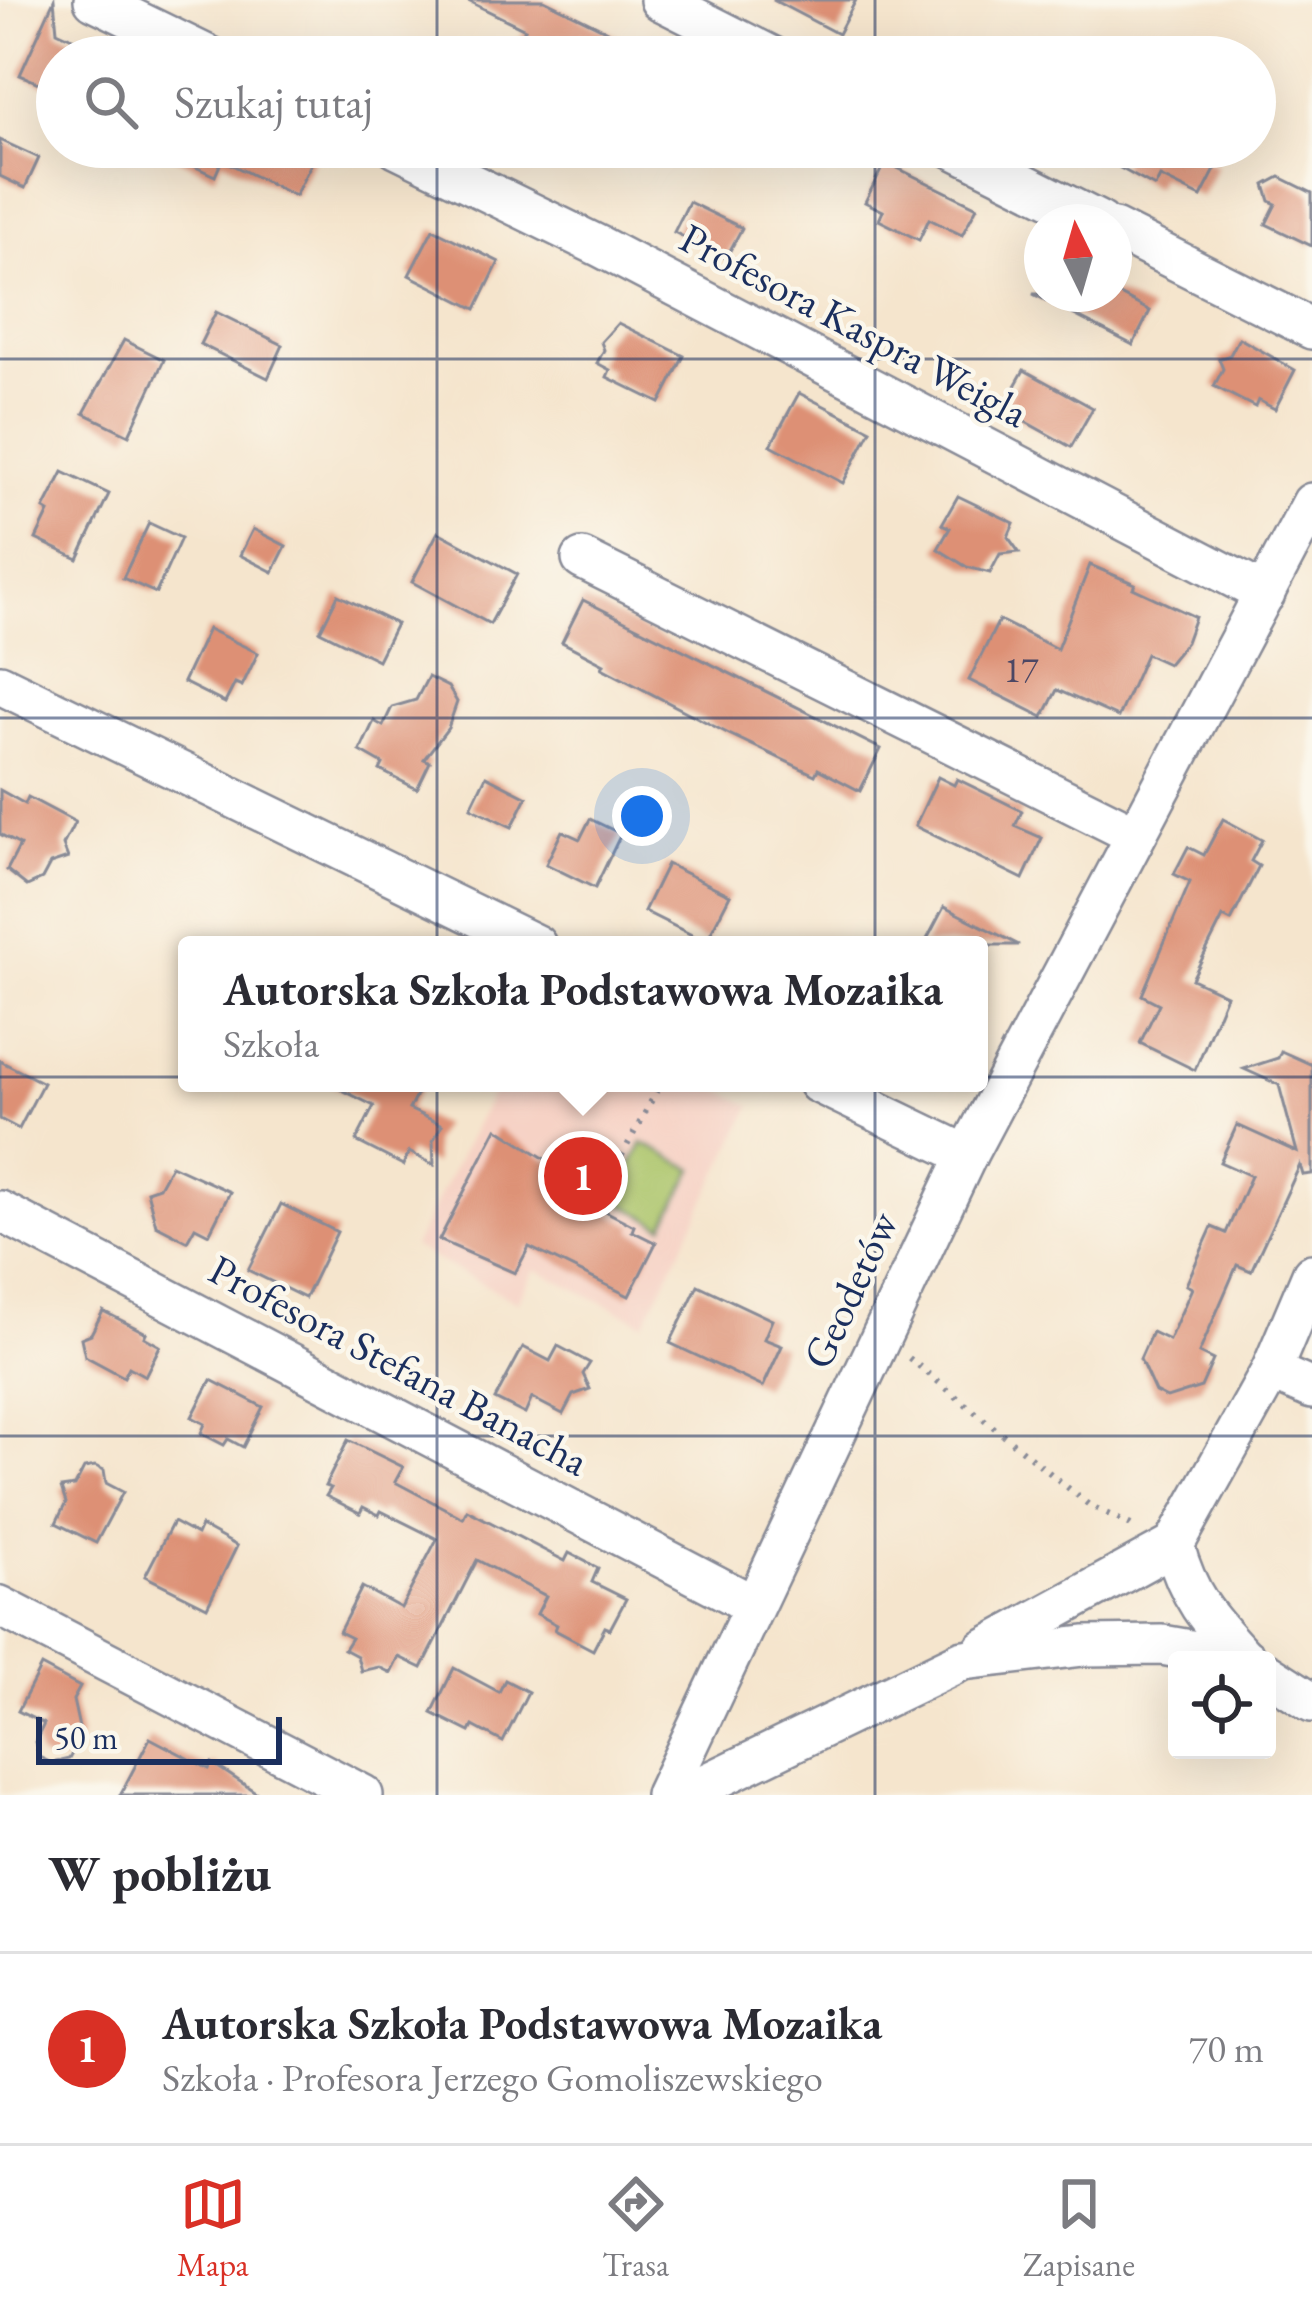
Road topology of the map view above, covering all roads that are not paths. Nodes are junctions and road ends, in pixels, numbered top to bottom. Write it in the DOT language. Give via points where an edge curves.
graph roads {
  1 [pos="94,0"];
  2 [pos="659,0"];
  3 [pos="168,36"];
  4 [pos="731,36"];
  5 [pos="439,168"];
  6 [pos="993,168"];
  7 [pos="1064,204"];
  8 [pos="1132,238"];
  9 [pos="1312,329"];
  10 [pos="1312,503"];
  11 [pos="582,559"];
  12 [pos="1265,594"];
  13 [pos="0,684"];
  14 [pos="1136,835"];
  15 [pos="518,936"];
  16 [pos="837,1092"];
  17 [pos="967,1155"];
  18 [pos="0,1211"];
  19 [pos="1312,1274"];
  20 [pos="1271,1371"];
  21 [pos="1312,1389"];
  22 [pos="1174,1546"];
  23 [pos="753,1605"];
  24 [pos="0,1606"];
  25 [pos="1191,1651"];
  26 [pos="1240,1651"];
  27 [pos="963,1660"];
  28 [pos="1276,1679"];
  29 [pos="1312,1702"];
  30 [pos="363,1795"];
  31 [pos="665,1795"];
  32 [pos="683,1795"];
  1 -- 3 [label="street"];
  2 -- 4 [label="street"];
  5 -- 12 [label="street, Profesora Kaspra Weigla"];
  6 -- 7 [label="street"];
  8 -- 9 [label="street"];
  10 -- 12 [label="street, Geodetów"];
  11 -- 14 [label="street"];
  12 -- 14 [label="street, Geodetów"];
  13 -- 15 [label="street"];
  14 -- 17 [label="street, Geodetów"];
  16 -- 17 [label="street"];
  17 -- 23 [label="street, Geodetów"];
  18 -- 23 [label="street, Profesora Stefana Banacha"];
  19 -- 20 [label="street"];
  20 -- 21 [label="street"];
  20 -- 22 [label="street"];
  22 -- 26 [label="street" via="1197,1606"];
  22 -- 27 [label="street"];
  23 -- 31 [label="street, Geodetów"];
  24 -- 30 [label="street"];
  25 -- 27 [label="street" via="1084,1646"];
  27 -- 32 [label="street"];
  28 -- 29 [label="street"];
}
